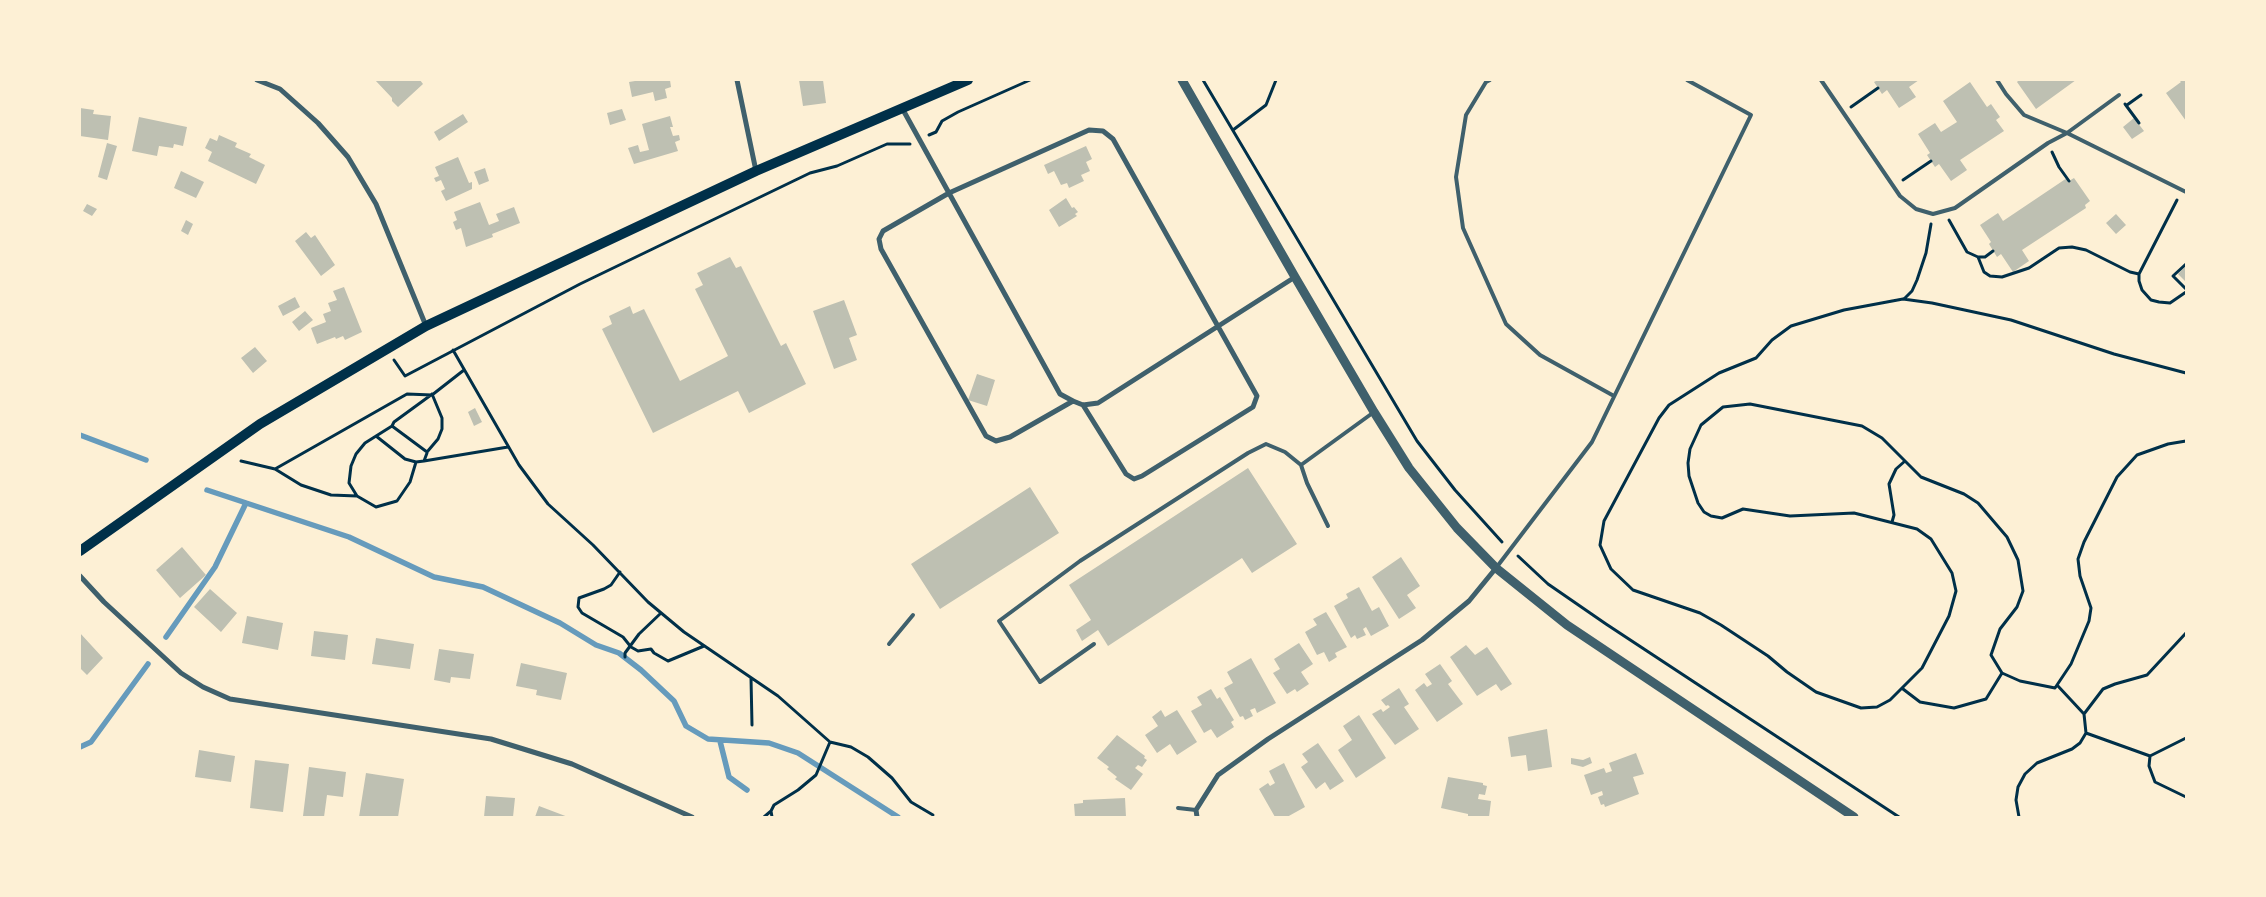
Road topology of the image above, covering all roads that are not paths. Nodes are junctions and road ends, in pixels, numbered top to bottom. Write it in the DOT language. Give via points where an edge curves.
graph roads {
  1 [pos="257,80"];
  2 [pos="737,80"];
  3 [pos="968,80"];
  4 [pos="1182,80"];
  5 [pos="1490,80"];
  6 [pos="1687,80"];
  7 [pos="1821,80"];
  8 [pos="1997,80"];
  9 [pos="2119,95"];
  10 [pos="902,108"];
  11 [pos="2067,133"];
  12 [pos="756,171"];
  13 [pos="2184,191"];
  14 [pos="949,193"];
  15 [pos="1294,277"];
  16 [pos="426,326"];
  17 [pos="1219,327"];
  18 [pos="1614,396"];
  19 [pos="1073,401"];
  20 [pos="1083,405"];
  21 [pos="1374,412"];
  22 [pos="1301,465"];
  23 [pos="1328,526"];
  24 [pos="80,551"];
  25 [pos="1496,568"];
  26 [pos="80,576"];
  27 [pos="913,615"];
  28 [pos="889,644"];
  29 [pos="1094,644"];
  30 [pos="1178,808"];
  31 [pos="1196,810"];
  32 [pos="692,817"];
  33 [pos="1197,817"];
  34 [pos="1854,817"];
  1 -- 16 [label="street" via="280,89 318,123 348,157 376,204"];
  2 -- 12 [label="street"];
  3 -- 10 [label="main road"];
  4 -- 15 [label="street"];
  5 -- 18 [label="lane" via="1466,115 1456,177 1463,228 1506,324 1540,355"];
  6 -- 18 [label="lane" via="1751,115"];
  7 -- 11 [label="lane" via="1900,196 1916,209 1933,214 1955,208"];
  8 -- 11 [label="lane" via="2024,115"];
  9 -- 11 [label="lane"];
  10 -- 12 [label="main road"];
  10 -- 14 [label="street"];
  11 -- 13 [label="lane"];
  12 -- 16 [label="main road"];
  14 -- 17 [label="street" via="1089,130 1103,131 1113,139"];
  14 -- 19 [label="street" via="1060,394"];
  14 -- 19 [label="street" via="883,231 879,239 881,249 986,436 996,440 1010,437"];
  15 -- 17 [label="street"];
  15 -- 21 [label="street"];
  16 -- 24 [label="main road" via="260,424"];
  17 -- 20 [label="street" via="1098,403"];
  17 -- 20 [label="street" via="1257,396 1253,407 1142,476 1134,478 1126,474"];
  18 -- 25 [label="lane" via="1592,442"];
  19 -- 20 [label="street"];
  21 -- 22 [label="lane"];
  21 -- 25 [label="street" via="1409,468 1457,528"];
  22 -- 23 [label="lane"];
  22 -- 29 [label="lane" via="1285,452 1266,444 1248,453 1080,561 998,621 1040,682"];
  25 -- 31 [label="street" via="1469,601 1422,640 1218,775"];
  25 -- 34 [label="street" via="1567,625"];
  26 -- 32 [label="street" via="181,673 230,699 491,739 572,764"];
  27 -- 28 [label="lane"];
  30 -- 31 [label="lane"];
  31 -- 33 [label="street"];
}
